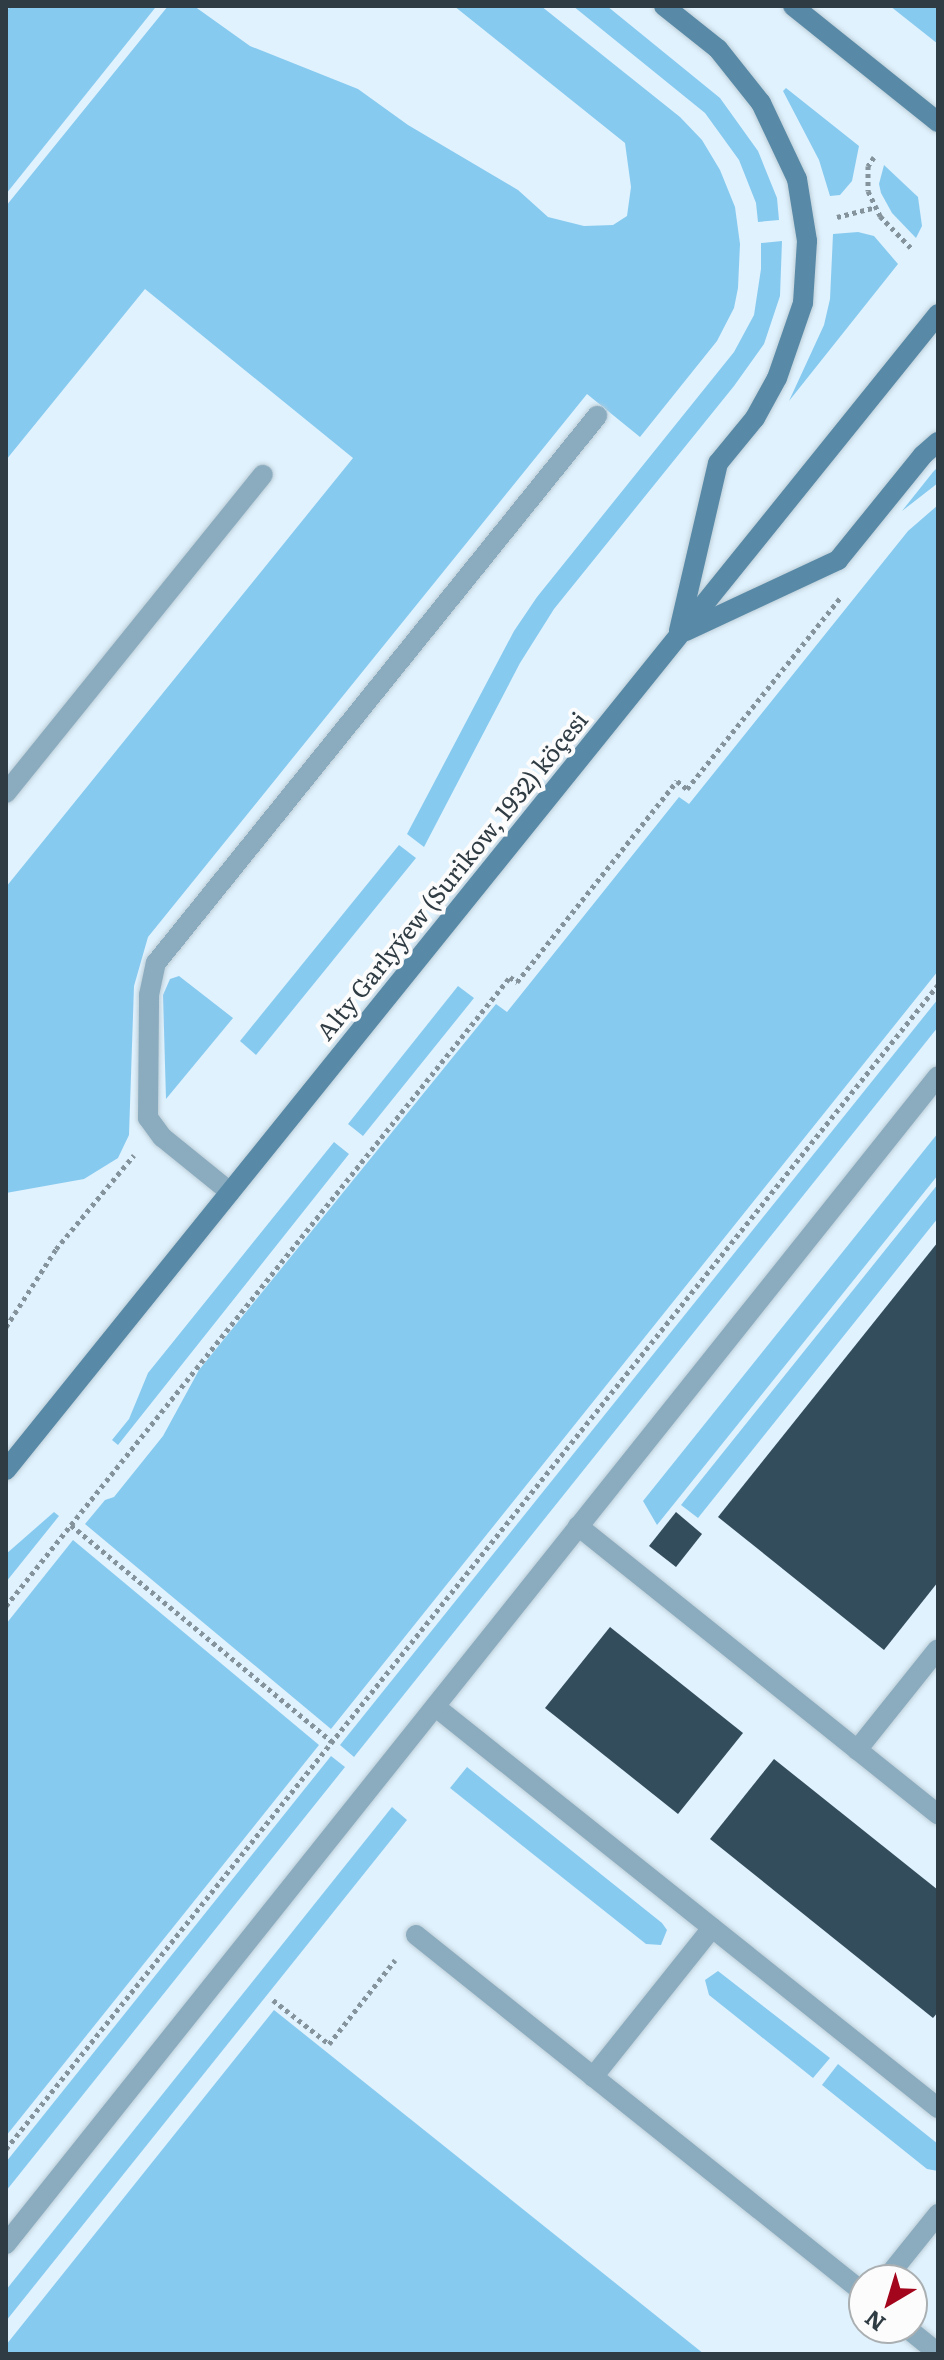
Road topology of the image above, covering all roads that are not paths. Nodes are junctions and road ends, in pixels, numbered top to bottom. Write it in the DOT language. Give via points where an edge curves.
graph roads {
  1 [pos="664,6"];
  2 [pos="793,6"];
  3 [pos="938,122"];
  4 [pos="938,314"];
  5 [pos="597,416"];
  6 [pos="938,442"];
  7 [pos="263,475"];
  8 [pos="678,635"];
  9 [pos="6,793"];
  10 [pos="938,1076"];
  11 [pos="230,1192"];
  12 [pos="6,1470"];
  13 [pos="578,1526"];
  14 [pos="938,1649"];
  15 [pos="437,1708"];
  16 [pos="857,1750"];
  17 [pos="938,1814"];
  18 [pos="712,1928"];
  19 [pos="416,1935"];
  20 [pos="593,2077"];
  21 [pos="938,2108"];
  22 [pos="938,2214"];
  23 [pos="6,2244"];
  24 [pos="898,2264"];
  25 [pos="848,2280"];
  1 -- 8 [label="street" via="718,49 774,125 804,205 808,271 803,303 777,378 755,418 718,463"];
  2 -- 3 [label="street"];
  4 -- 8 [label="street, Alty Garlyýew (Surikow, 1932) köçesi"];
  5 -- 11 [label="lane" via="165,950 151,976 148,1118"];
  6 -- 8 [label="street" via="838,560"];
  7 -- 9 [label="lane"];
  8 -- 11 [label="street, Alty Garlyýew (Surikow, 1932) köçesi"];
  10 -- 13 [label="lane"];
  11 -- 12 [label="street, Alty Garlyýew (Surikow, 1932) köçesi"];
  13 -- 15 [label="lane"];
  13 -- 16 [label="lane"];
  14 -- 16 [label="lane"];
  15 -- 18 [label="lane"];
  15 -- 23 [label="lane"];
  16 -- 17 [label="lane"];
  18 -- 20 [label="lane"];
  18 -- 21 [label="lane"];
  19 -- 20 [label="lane"];
  20 -- 25 [label="lane"];
  22 -- 24 [label="lane"];
}
